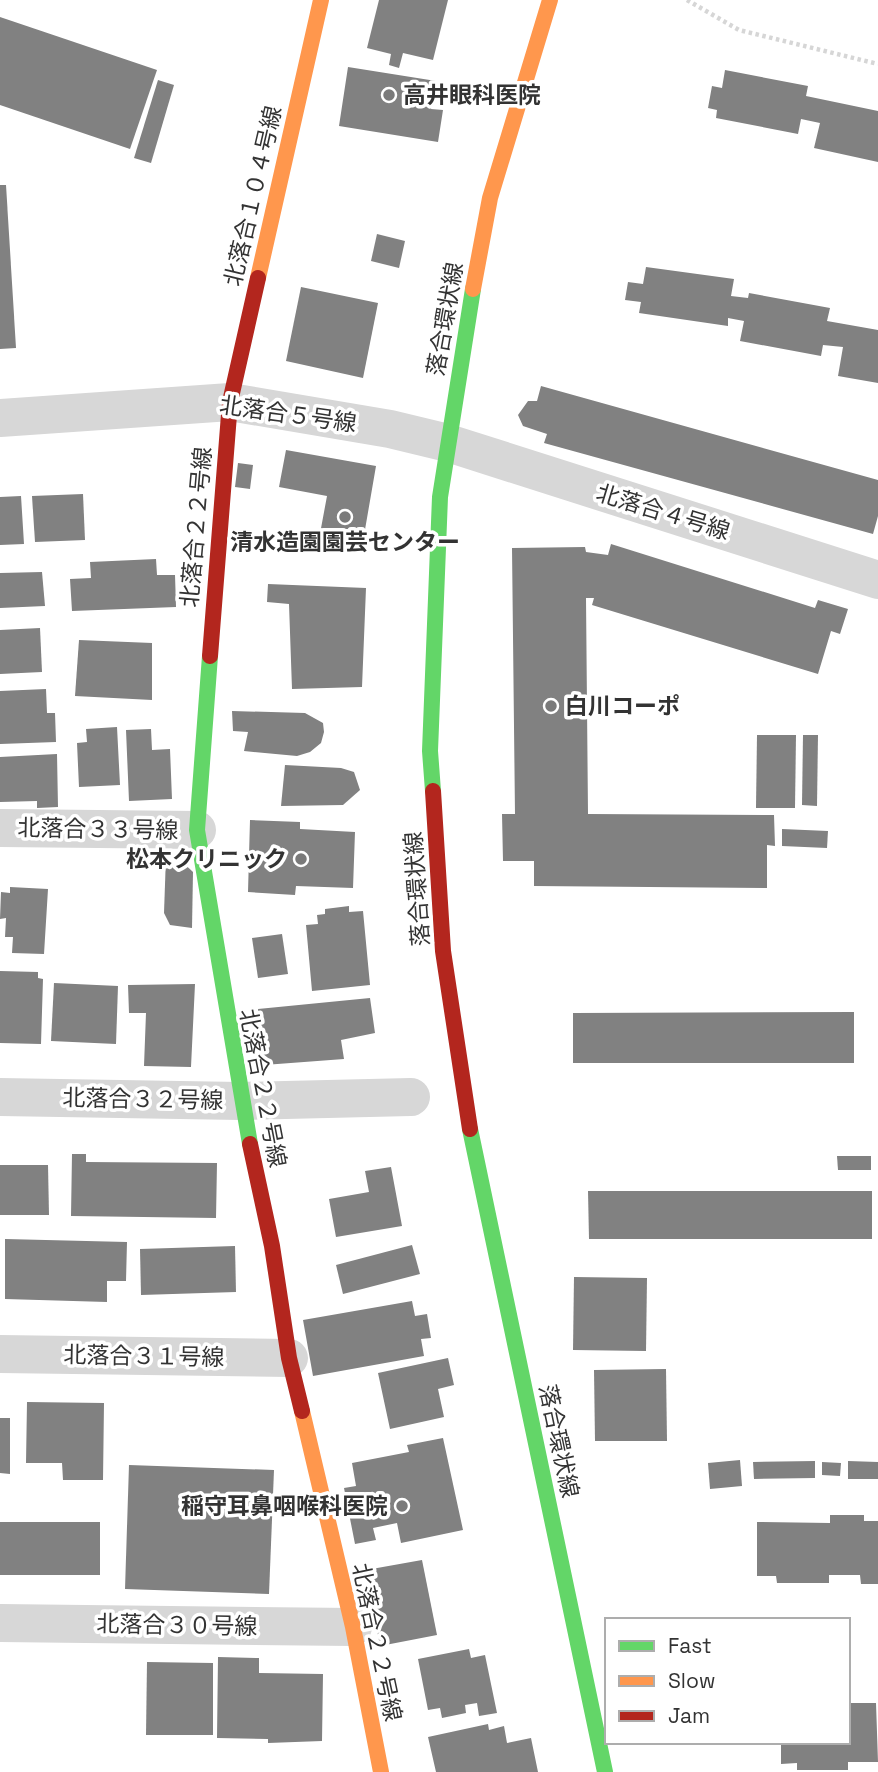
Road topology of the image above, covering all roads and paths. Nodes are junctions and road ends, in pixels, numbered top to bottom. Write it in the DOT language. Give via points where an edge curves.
graph roads {
  1 [pos="321,0"];
  2 [pos="550,0"];
  3 [pos="687,0"];
  4 [pos="878,64"];
  5 [pos="230,402"];
  6 [pos="0,418"];
  7 [pos="448,443"];
  8 [pos="878,580"];
  9 [pos="0,828"];
  10 [pos="197,830"];
  11 [pos="0,1097"];
  12 [pos="411,1097"];
  13 [pos="240,1101"];
  14 [pos="0,1354"];
  15 [pos="289,1358"];
  16 [pos="0,1623"];
  17 [pos="353,1627"];
  18 [pos="381,1772"];
  19 [pos="605,1772"];
  1 -- 5 [label="street, 北落合１０４号線"];
  2 -- 7 [label="street, 落合環状線" via="490,198"];
  3 -- 4 [label="path" via="739,30"];
  5 -- 6 [label="street, 北落合５号線"];
  5 -- 7 [label="street, 北落合５号線"];
  5 -- 10 [label="street, 北落合２２号線"];
  7 -- 8 [label="street, 北落合４号線"];
  7 -- 19 [label="street, 落合環状線" via="440,497 430,751 443,951 463,1095"];
  9 -- 10 [label="street, 北落合３３号線"];
  10 -- 13 [label="street, 北落合２２号線"];
  11 -- 13 [label="street, 北落合３２号線"];
  12 -- 13 [label="street, 北落合３２号線"];
  13 -- 15 [label="street, 北落合２２号線" via="272,1246"];
  14 -- 15 [label="street, 北落合３１号線"];
  15 -- 17 [label="street, 北落合２２号線"];
  16 -- 17 [label="street, 北落合３０号線"];
  17 -- 18 [label="street, 北落合２２号線"];
}
